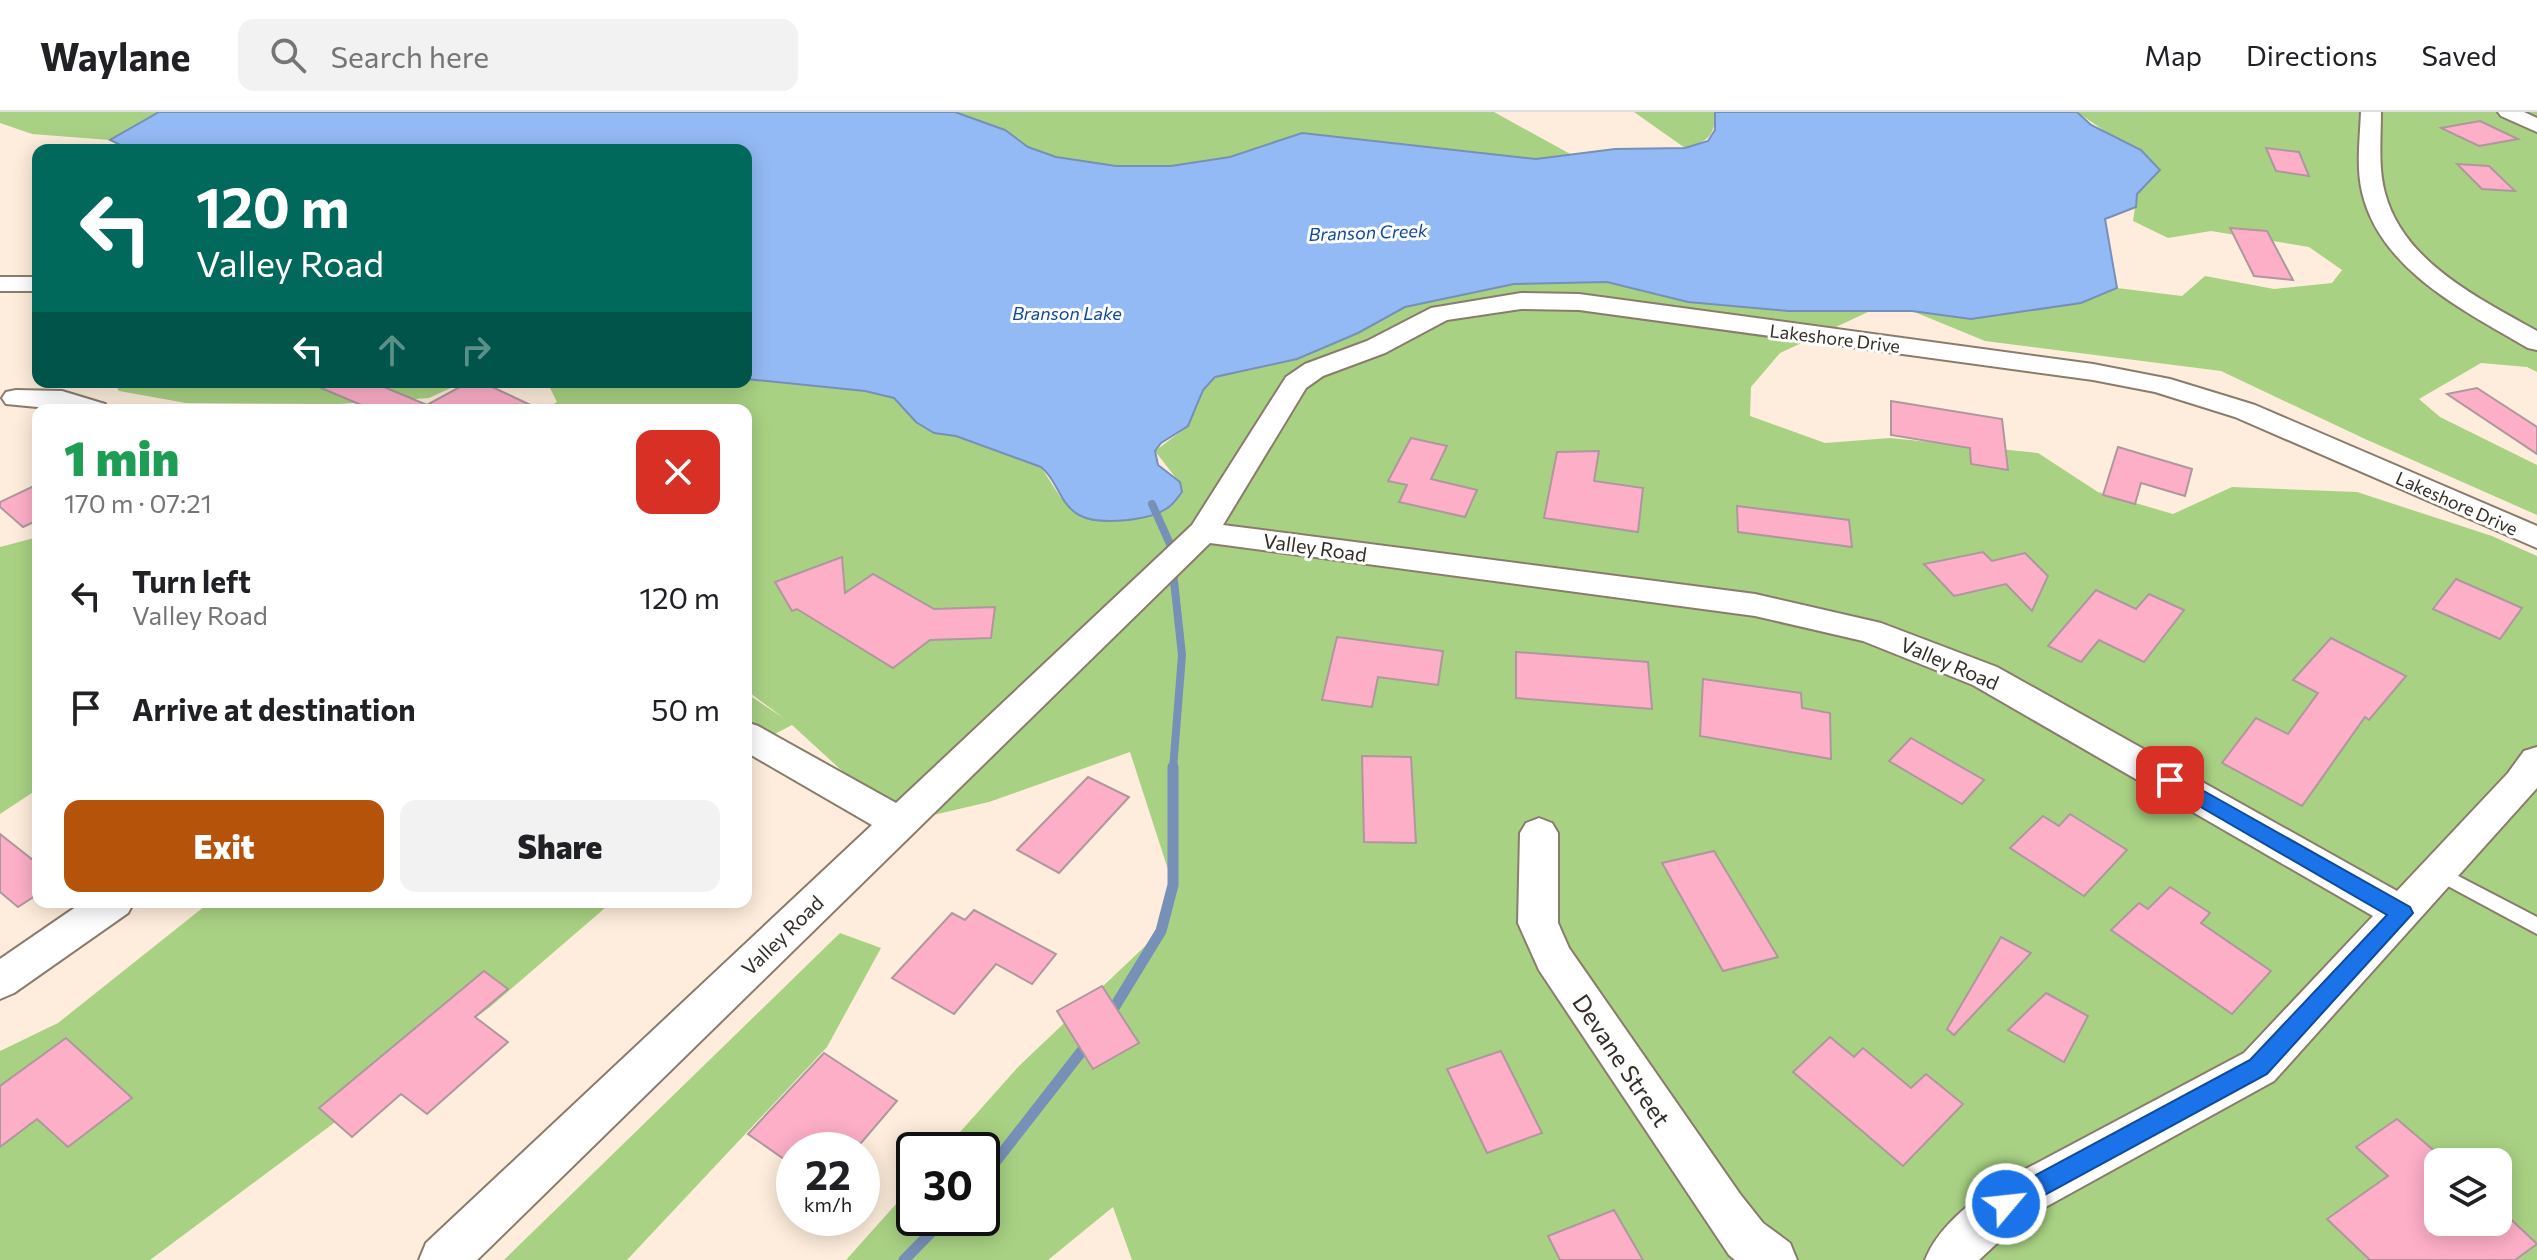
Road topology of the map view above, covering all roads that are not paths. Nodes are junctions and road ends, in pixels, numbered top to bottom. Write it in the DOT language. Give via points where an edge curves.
graph roads {
  1 [pos="2371,112"];
  2 [pos="2508,112"];
  3 [pos="2537,126"];
  4 [pos="0,284"];
  5 [pos="32,284"];
  6 [pos="2537,342"];
  7 [pos="32,378"];
  8 [pos="77,404"];
  9 [pos="8,406"];
  10 [pos="1203,532"];
  11 [pos="2537,538"];
  12 [pos="752,738"];
  13 [pos="2537,761"];
  14 [pos="899,823"];
  15 [pos="1539,833"];
  16 [pos="2439,873"];
  17 [pos="105,908"];
  18 [pos="2402,913"];
  19 [pos="2537,926"];
  20 [pos="0,981"];
  21 [pos="443,1260"];
  22 [pos="1773,1260"];
  23 [pos="1949,1260"];
  1 -- 6 [label="street" via="2371,181 2389,228 2424,269 2451,290"];
  2 -- 3 [label="street"];
  4 -- 5 [label="street"];
  7 -- 9 [label="street"];
  8 -- 9 [label="street" via="62,399"];
  10 -- 11 [label="street, Lakeshore Drive" via="1304,376 1440,313 1549,300 2160,385 2245,411"];
  10 -- 14 [label="street, Valley Road"];
  10 -- 18 [label="street, Valley Road" via="1755,605 1869,631 1985,676"];
  12 -- 14 [label="street"];
  13 -- 16 [label="street"];
  14 -- 21 [label="street, Valley Road"];
  15 -- 22 [label="street, Devane Street" via="1538,923 1553,958 1724,1210 1746,1239"];
  16 -- 18 [label="street"];
  16 -- 19 [label="lane"];
  17 -- 20 [label="street"];
  18 -- 23 [label="street" via="2259,1067 2006,1204"];
}
